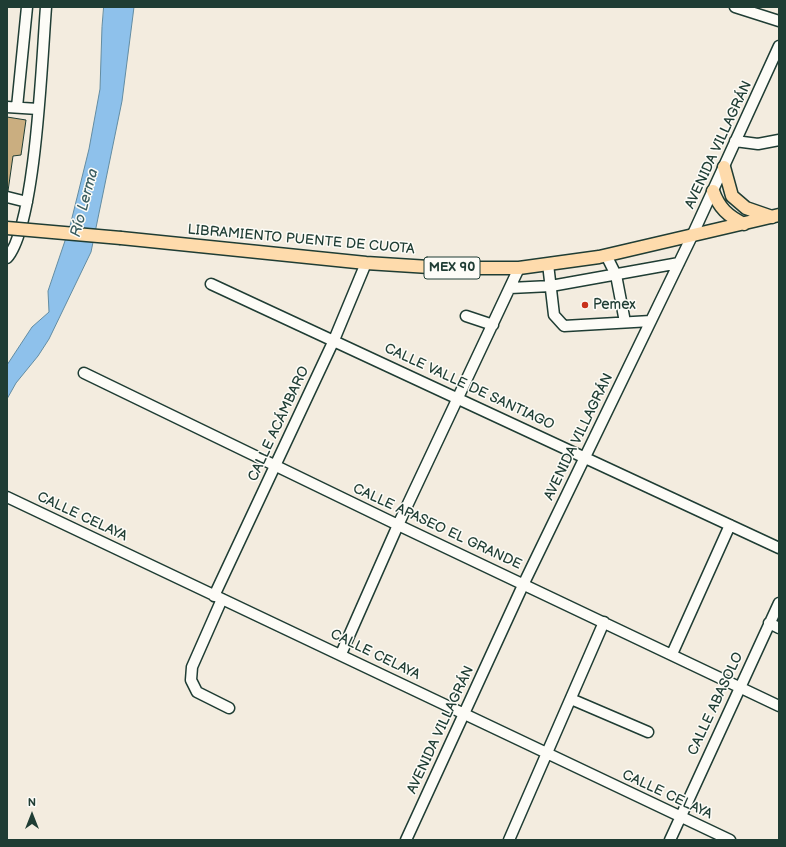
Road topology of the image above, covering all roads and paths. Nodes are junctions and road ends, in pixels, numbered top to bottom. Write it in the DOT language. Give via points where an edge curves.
graph roads {
  1 [pos="27,7"];
  2 [pos="46,7"];
  3 [pos="735,7"];
  4 [pos="779,21"];
  5 [pos="779,46"];
  6 [pos="12,107"];
  7 [pos="38,109"];
  8 [pos="779,140"];
  9 [pos="735,141"];
  10 [pos="724,167"];
  11 [pos="712,192"];
  12 [pos="7,196"];
  13 [pos="27,202"];
  14 [pos="775,216"];
  15 [pos="744,224"];
  16 [pos="7,228"];
  17 [pos="692,236"];
  18 [pos="606,255"];
  19 [pos="7,258"];
  20 [pos="366,263"];
  21 [pos="679,263"];
  22 [pos="548,264"];
  23 [pos="519,268"];
  24 [pos="616,275"];
  25 [pos="212,284"];
  26 [pos="551,286"];
  27 [pos="510,288"];
  28 [pos="466,316"];
  29 [pos="651,321"];
  30 [pos="624,322"];
  31 [pos="493,325"];
  32 [pos="334,340"];
  33 [pos="84,373"];
  34 [pos="459,398"];
  35 [pos="584,457"];
  36 [pos="276,465"];
  37 [pos="7,497"];
  38 [pos="398,525"];
  39 [pos="730,525"];
  40 [pos="779,548"];
  41 [pos="524,583"];
  42 [pos="218,597"];
  43 [pos="779,603"];
  44 [pos="604,622"];
  45 [pos="774,625"];
  46 [pos="341,654"];
  47 [pos="672,654"];
  48 [pos="739,687"];
  49 [pos="571,699"];
  50 [pos="779,706"];
  51 [pos="229,708"];
  52 [pos="464,714"];
  53 [pos="648,732"];
  54 [pos="547,755"];
  55 [pos="680,817"];
  56 [pos="406,840"];
  57 [pos="509,840"];
  58 [pos="670,840"];
  59 [pos="730,840"];
  1 -- 6 [label="street"];
  2 -- 7 [label="street"];
  3 -- 4 [label="street"];
  5 -- 9 [label="street, AVENIDA VILLAGRÁN"];
  6 -- 7 [label="street"];
  7 -- 13 [label="street"];
  8 -- 9 [label="street" via="758,144"];
  9 -- 10 [label="street, AVENIDA VILLAGRÁN"];
  10 -- 11 [label="street, AVENIDA VILLAGRÁN"];
  10 -- 14 [label="main road" via="732,196 746,208"];
  11 -- 15 [label="main road" via="718,205 731,217"];
  11 -- 17 [label="street, AVENIDA VILLAGRÁN"];
  12 -- 13 [label="street"];
  13 -- 19 [label="street" via="14,251"];
  14 -- 15 [label="main road, LIBRAMIENTO PUENTE DE CUOTA / MEX 90"];
  15 -- 17 [label="main road, LIBRAMIENTO PUENTE DE CUOTA / MEX 90"];
  16 -- 20 [label="main road, LIBRAMIENTO PUENTE DE CUOTA / MEX 90, bridge"];
  17 -- 18 [label="main road, LIBRAMIENTO PUENTE DE CUOTA / MEX 90"];
  17 -- 21 [label="street, AVENIDA VILLAGRÁN"];
  18 -- 22 [label="main road, LIBRAMIENTO PUENTE DE CUOTA / MEX 90"];
  18 -- 24 [label="street"];
  20 -- 23 [label="main road, LIBRAMIENTO PUENTE DE CUOTA / MEX 90" via="445,268"];
  20 -- 32 [label="street, CALLE ACÁMBARO"];
  21 -- 24 [label="street"];
  21 -- 29 [label="street, AVENIDA VILLAGRÁN"];
  22 -- 23 [label="main road, LIBRAMIENTO PUENTE DE CUOTA / MEX 90"];
  22 -- 26 [label="street"];
  23 -- 27 [label="street"];
  24 -- 26 [label="street"];
  24 -- 30 [label="street"];
  25 -- 32 [label="street, CALLE VALLE DE SANTIAGO"];
  26 -- 27 [label="street"];
  26 -- 30 [label="street" via="554,315 564,326"];
  27 -- 31 [label="street"];
  28 -- 31 [label="street"];
  29 -- 30 [label="street"];
  29 -- 35 [label="street, AVENIDA VILLAGRÁN"];
  31 -- 34 [label="street"];
  32 -- 34 [label="street, CALLE VALLE DE SANTIAGO"];
  32 -- 36 [label="street, CALLE ACÁMBARO"];
  33 -- 36 [label="street, CALLE APASEO EL GRANDE"];
  34 -- 35 [label="street, CALLE VALLE DE SANTIAGO"];
  34 -- 38 [label="street"];
  35 -- 39 [label="street, CALLE VALLE DE SANTIAGO"];
  35 -- 41 [label="street, AVENIDA VILLAGRÁN"];
  36 -- 38 [label="street, CALLE APASEO EL GRANDE"];
  36 -- 42 [label="street, CALLE ACÁMBARO"];
  37 -- 42 [label="street, CALLE CELAYA"];
  38 -- 41 [label="street, CALLE APASEO EL GRANDE"];
  38 -- 46 [label="street"];
  39 -- 40 [label="street, CALLE VALLE DE SANTIAGO"];
  39 -- 47 [label="street"];
  41 -- 44 [label="street, CALLE APASEO EL GRANDE"];
  41 -- 52 [label="street, AVENIDA VILLAGRÁN"];
  42 -- 46 [label="street, CALLE CELAYA"];
  42 -- 51 [label="street, CALLE ACÁMBARO" via="192,668 191,680 197,692"];
  43 -- 45 [label="street, CALLE ABASOLO"];
  44 -- 47 [label="street, CALLE APASEO EL GRANDE"];
  44 -- 49 [label="street"];
  45 -- 48 [label="street, CALLE ABASOLO"];
  46 -- 52 [label="street, CALLE CELAYA"];
  47 -- 48 [label="street, CALLE APASEO EL GRANDE"];
  48 -- 50 [label="street, CALLE APASEO EL GRANDE"];
  48 -- 55 [label="street, CALLE ABASOLO"];
  49 -- 53 [label="street"];
  49 -- 54 [label="street"];
  52 -- 54 [label="street, CALLE CELAYA"];
  52 -- 56 [label="street, AVENIDA VILLAGRÁN"];
  54 -- 55 [label="street, CALLE CELAYA"];
  54 -- 57 [label="street"];
  55 -- 58 [label="street, CALLE ABASOLO"];
  55 -- 59 [label="street, CALLE CELAYA"];
}
